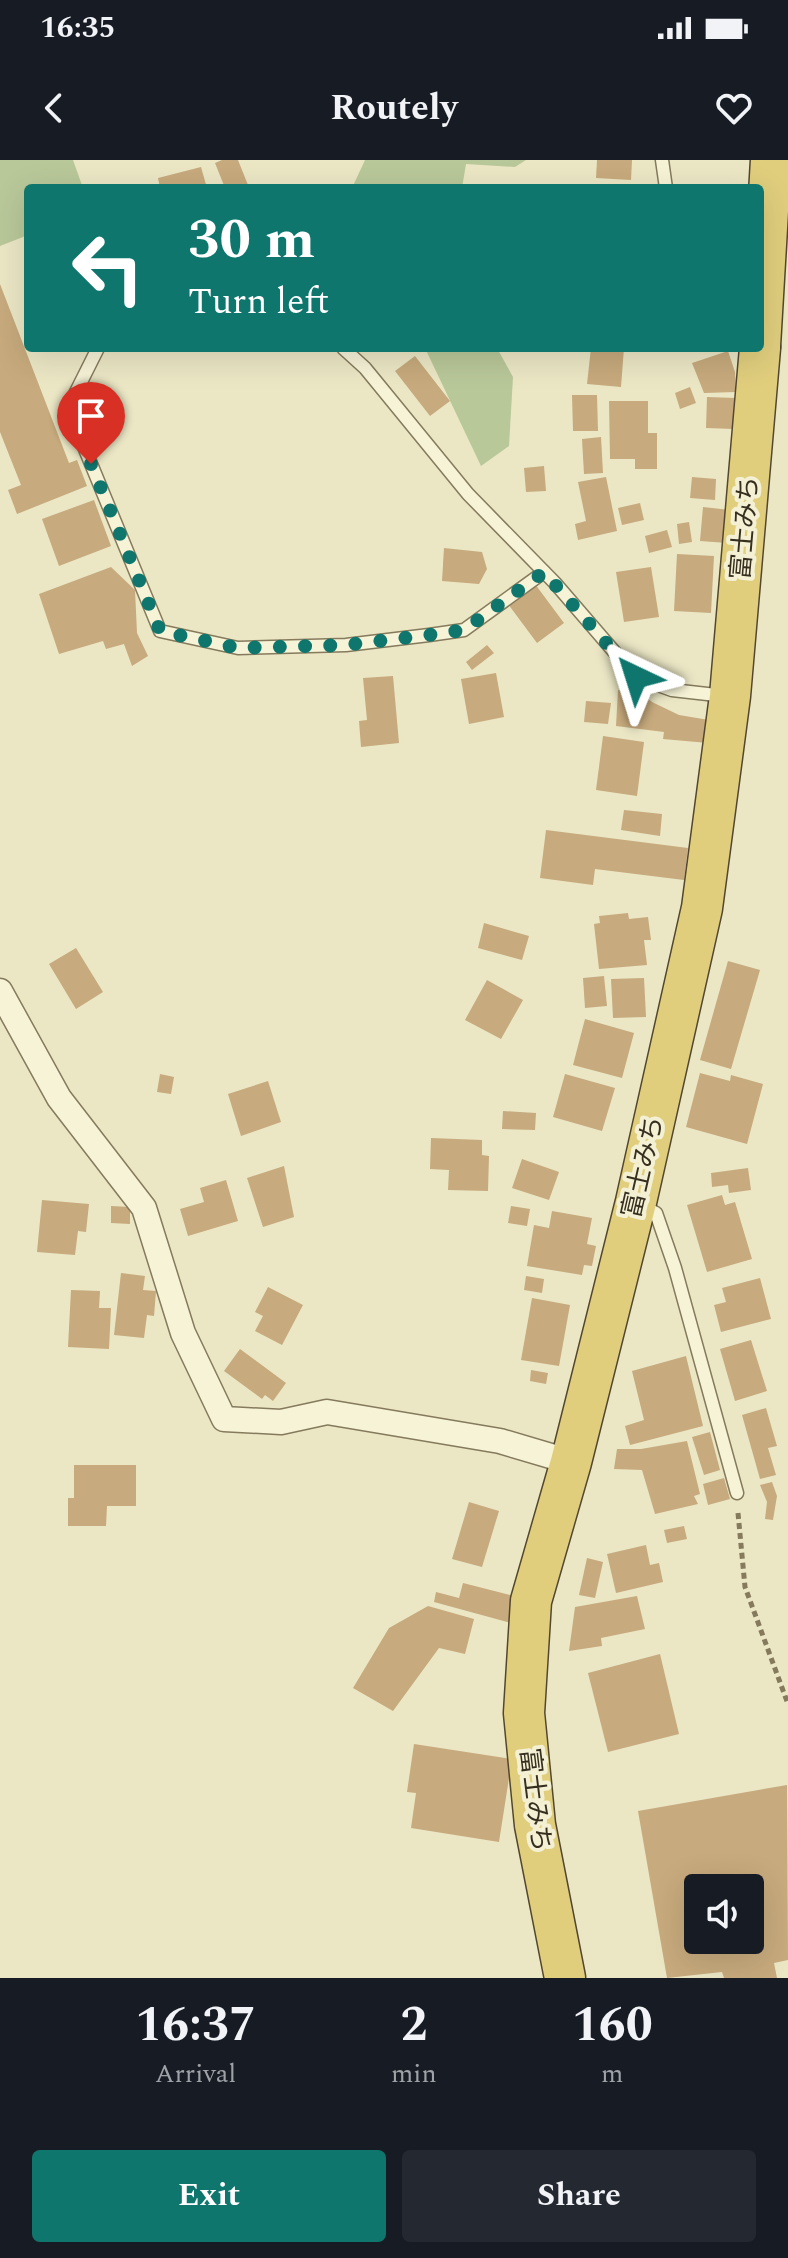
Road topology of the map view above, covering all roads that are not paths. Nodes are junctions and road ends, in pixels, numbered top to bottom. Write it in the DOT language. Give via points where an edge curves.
graph roads {
  1 [pos="662,160"];
  2 [pos="771,160"];
  3 [pos="665,184"];
  4 [pos="764,252"];
  5 [pos="96,352"];
  6 [pos="347,352"];
  7 [pos="756,358"];
  8 [pos="544,572"];
  9 [pos="730,696"];
  10 [pos="0,991"];
  11 [pos="636,1202"];
  12 [pos="571,1462"];
  13 [pos="737,1493"];
  14 [pos="565,1978"];
  1 -- 3 [label="lane"];
  2 -- 4 [label="highway, 富士みち"];
  5 -- 8 [label="lane" via="68,408 160,631 238,648 346,645 452,632 464,630"];
  6 -- 8 [label="lane" via="468,494"];
  7 -- 9 [label="highway, 富士みち"];
  8 -- 9 [label="lane" via="636,677 672,690"];
  9 -- 11 [label="highway, 富士みち" via="702,908"];
  10 -- 12 [label="street" via="59,1098 144,1208 183,1333 224,1419 281,1422 327,1412 500,1441"];
  11 -- 12 [label="highway, 富士みち"];
  11 -- 13 [label="lane" via="656,1213 671,1254"];
  12 -- 14 [label="highway, 富士みち" via="531,1601 524,1713 535,1825"];
}
